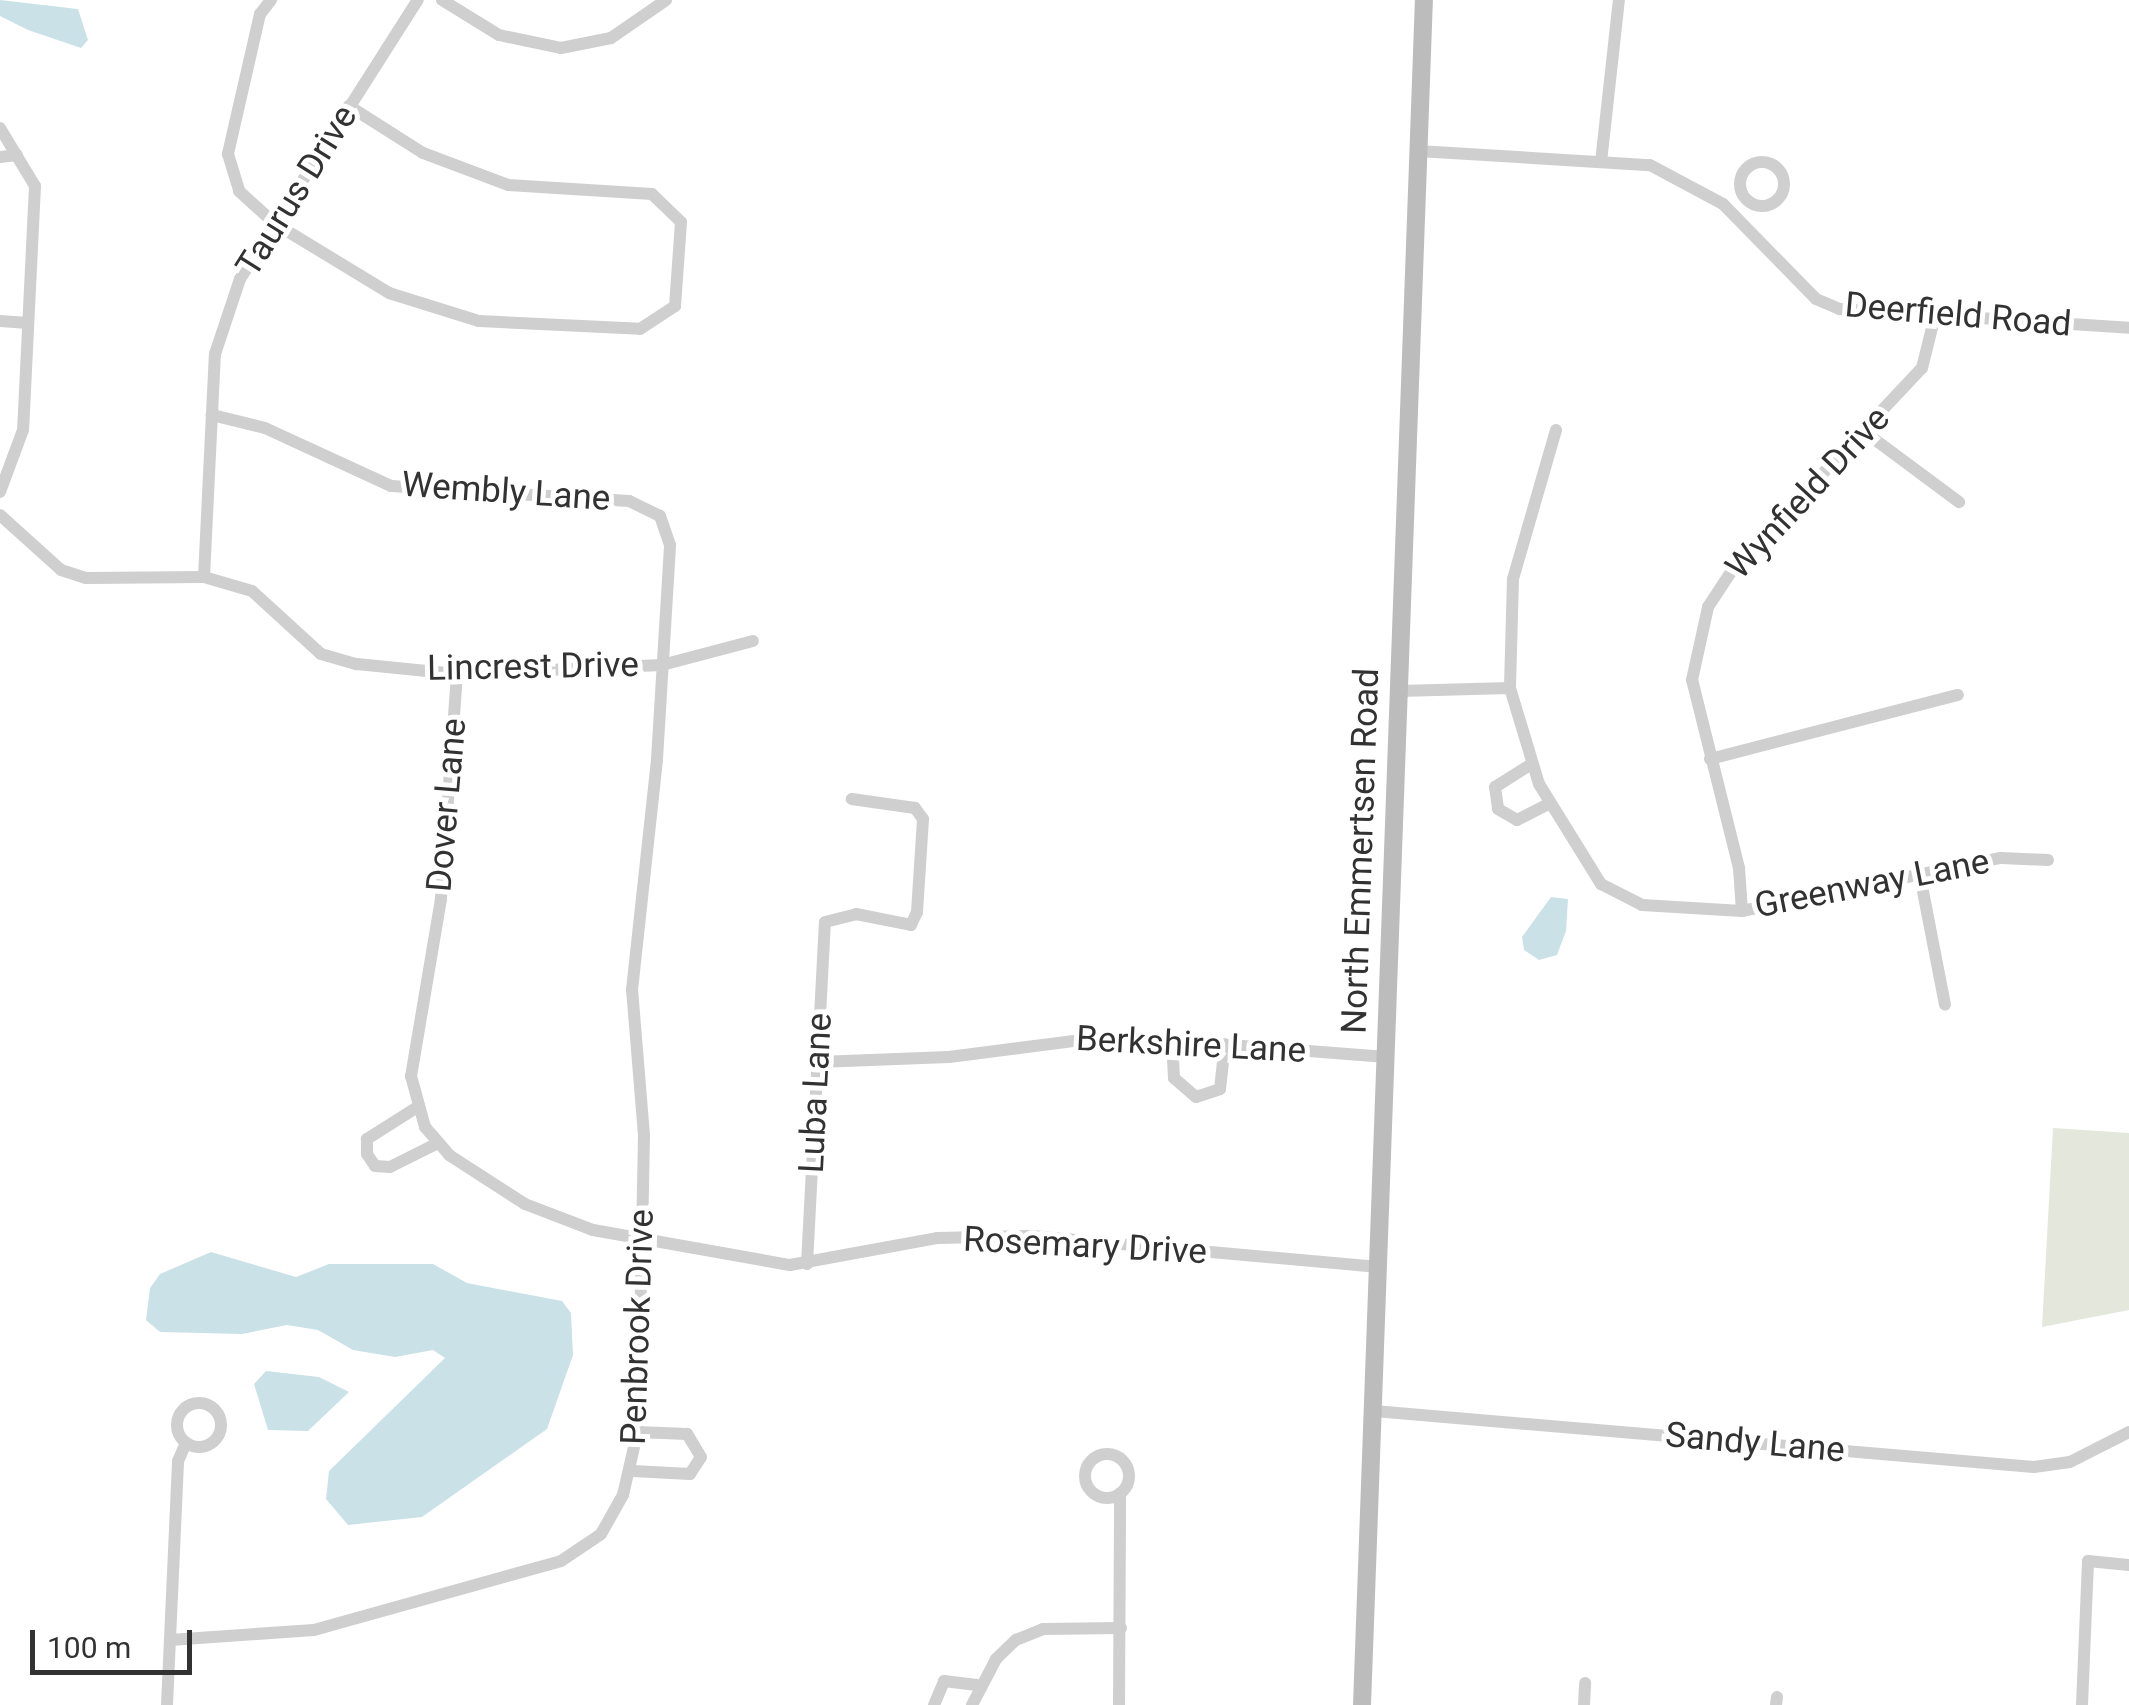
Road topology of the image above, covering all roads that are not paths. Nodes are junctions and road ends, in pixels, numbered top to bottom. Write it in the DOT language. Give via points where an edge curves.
graph roads {
  1 [pos="272,0"];
  2 [pos="418,0"];
  3 [pos="442,0"];
  4 [pos="666,0"];
  5 [pos="1424,0"];
  6 [pos="1619,0"];
  7 [pos="350,106"];
  8 [pos="0,128"];
  9 [pos="1418,151"];
  10 [pos="17,155"];
  11 [pos="0,156"];
  12 [pos="1601,162"];
  13 [pos="1745,198"];
  14 [pos="1732,214"];
  15 [pos="274,223"];
  16 [pos="1935,316"];
  17 [pos="0,321"];
  18 [pos="28,322"];
  19 [pos="2129,328"];
  20 [pos="212,415"];
  21 [pos="1556,430"];
  22 [pos="1866,433"];
  23 [pos="0,492"];
  24 [pos="1958,502"];
  25 [pos="0,515"];
  26 [pos="204,577"];
  27 [pos="753,641"];
  28 [pos="662,665"];
  29 [pos="457,674"];
  30 [pos="1510,688"];
  31 [pos="1399,692"];
  32 [pos="1958,695"];
  33 [pos="1710,759"];
  34 [pos="1530,765"];
  35 [pos="852,798"];
  36 [pos="1548,804"];
  37 [pos="2048,860"];
  38 [pos="1920,876"];
  39 [pos="1742,910"];
  40 [pos="434,935"];
  41 [pos="1944,1006"];
  42 [pos="1172,1040"];
  43 [pos="1225,1044"];
  44 [pos="1386,1057"];
  45 [pos="818,1062"];
  46 [pos="419,1106"];
  47 [pos="438,1143"];
  48 [pos="642,1240"];
  49 [pos="806,1264"];
  50 [pos="1379,1267"];
  51 [pos="1374,1411"];
  52 [pos="638,1432"];
  53 [pos="2129,1432"];
  54 [pos="186,1443"];
  55 [pos="633,1471"];
  56 [pos="1120,1493"];
  57 [pos="2129,1564"];
  58 [pos="1121,1628"];
  59 [pos="170,1640"];
  60 [pos="1585,1683"];
  61 [pos="979,1685"];
  62 [pos="167,1705"];
  63 [pos="934,1705"];
  64 [pos="972,1705"];
  65 [pos="1119,1705"];
  66 [pos="1362,1705"];
  67 [pos="1584,1705"];
  68 [pos="2082,1705"];
  1 -- 15 [label="street" via="260,14 228,154 239,191"];
  2 -- 7 [label="street, Taurus Drive"];
  3 -- 4 [label="street" via="500,35 561,48 610,38"];
  5 -- 9 [label="street, North Emmertsen Road"];
  6 -- 12 [label="street"];
  7 -- 15 [label="street, Taurus Drive"];
  7 -- 15 [label="street" via="423,153 508,185 652,194 681,222 683,266 675,306 640,329 479,321 374,285"];
  8 -- 10 [label="street"];
  9 -- 12 [label="street, Deerfield Road"];
  9 -- 31 [label="street, North Emmertsen Road"];
  10 -- 11 [label="street"];
  10 -- 18 [label="street" via="35,186"];
  12 -- 14 [label="street, Deerfield Road" via="1650,165"];
  13 -- 14 [label="street"];
  14 -- 16 [label="street, Deerfield Road" via="1816,299 1839,308"];
  15 -- 20 [label="street, Taurus Drive" via="240,279 222,335"];
  16 -- 19 [label="street, Deerfield Road"];
  16 -- 22 [label="street, Wynfield Drive" via="1922,368"];
  17 -- 18 [label="street"];
  18 -- 23 [label="street" via="23,430"];
  20 -- 26 [label="street, Taurus Drive"];
  20 -- 28 [label="street, Wembly Lane" via="265,428 391,486 629,500 660,516 670,546"];
  21 -- 30 [label="street" via="1514,579"];
  22 -- 24 [label="street"];
  22 -- 33 [label="street, Wynfield Drive" via="1733,569 1708,607 1692,680"];
  25 -- 26 [label="street, Lincrest Drive" via="61,570 86,578"];
  26 -- 29 [label="street, Lincrest Drive" via="252,591 321,654"];
  27 -- 28 [label="street, Lincrest Drive"];
  28 -- 29 [label="street, Lincrest Drive"];
  28 -- 48 [label="street, Penbrook Drive" via="632,990 644,1135"];
  29 -- 40 [label="street, Dover Lane"];
  30 -- 31 [label="street"];
  30 -- 34 [label="street"];
  31 -- 44 [label="street, North Emmertsen Road"];
  32 -- 33 [label="street"];
  33 -- 39 [label="street, Wynfield Drive"];
  34 -- 36 [label="street"];
  34 -- 36 [label="street" via="1501,779 1493,798 1506,818 1517,820"];
  35 -- 45 [label="street, Luba Lane" via="914,808 923,819 917,912 911,925 856,914 825,922"];
  36 -- 39 [label="street, Greenway Lane" via="1601,884 1637,903"];
  37 -- 38 [label="street, Greenway Lane" via="2001,858"];
  38 -- 39 [label="street, Greenway Lane"];
  38 -- 41 [label="street"];
  40 -- 46 [label="street, Rosemary Drive" via="411,1076"];
  42 -- 43 [label="street, Berkshire Lane"];
  42 -- 43 [label="street" via="1174,1078 1196,1098 1220,1088"];
  42 -- 45 [label="street, Berkshire Lane" via="1060,1037 949,1057"];
  43 -- 44 [label="street, Berkshire Lane"];
  44 -- 50 [label="street, North Emmertsen Road"];
  45 -- 49 [label="street, Luba Lane"];
  46 -- 47 [label="street, Rosemary Drive"];
  46 -- 47 [label="street" via="367,1140 367,1154 375,1166 390,1167"];
  47 -- 48 [label="street, Rosemary Drive" via="524,1204"];
  48 -- 49 [label="street, Rosemary Drive"];
  48 -- 52 [label="street, Penbrook Drive"];
  49 -- 50 [label="street, Rosemary Drive" via="937,1238 1032,1236"];
  50 -- 51 [label="street, North Emmertsen Road"];
  51 -- 53 [label="street, Sandy Lane" via="2034,1467 2070,1462"];
  51 -- 66 [label="street, North Emmertsen Road"];
  52 -- 55 [label="street, Penbrook Drive"];
  52 -- 55 [label="street" via="687,1434 701,1457 690,1474"];
  54 -- 59 [label="street" via="178,1462"];
  55 -- 59 [label="street, Penbrook Drive" via="600,1534 561,1562 314,1630"];
  56 -- 58 [label="street"];
  57 -- 68 [label="street" via="2088,1561"];
  58 -- 61 [label="street" via="1043,1628 1016,1640"];
  58 -- 65 [label="street"];
  59 -- 62 [label="street"];
  60 -- 67 [label="street"];
  61 -- 63 [label="street" via="944,1681"];
  61 -- 64 [label="street"];
}
